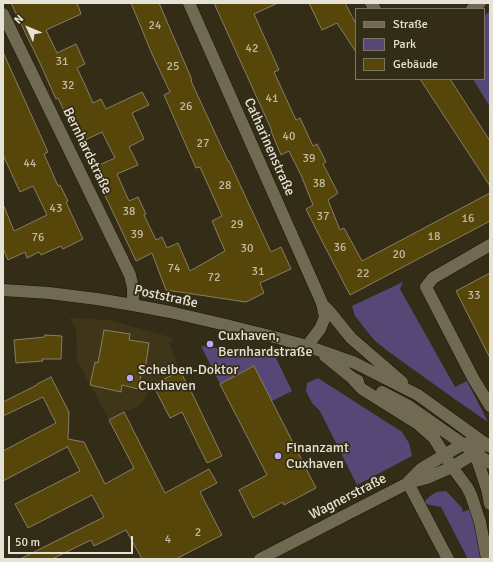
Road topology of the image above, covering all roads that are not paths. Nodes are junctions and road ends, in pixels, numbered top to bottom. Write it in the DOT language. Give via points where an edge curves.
graph roads {
  1 [pos="189,3"];
  2 [pos="3,14"];
  3 [pos="490,245"];
  4 [pos="3,290"];
  5 [pos="322,303"];
  6 [pos="133,305"];
  7 [pos="307,346"];
  8 [pos="320,351"];
  9 [pos="351,377"];
  10 [pos="418,395"];
  11 [pos="490,406"];
  12 [pos="463,444"];
  13 [pos="488,445"];
  14 [pos="475,453"];
  15 [pos="445,455"];
  16 [pos="490,463"];
  17 [pos="452,467"];
  18 [pos="408,483"];
  19 [pos="490,504"];
  20 [pos="260,559"];
  21 [pos="448,559"];
  22 [pos="487,559"];
  1 -- 5 [label="street, Catharinenstraße"];
  2 -- 6 [label="street, Bernhardstraße" via="130,275"];
  3 -- 11 [label="street" via="433,278 426,287"];
  4 -- 6 [label="street, Poststraße"];
  5 -- 7 [label="street, Catharinenstraße" via="325,317 320,330"];
  5 -- 10 [label="street, Catharinenstraße" via="351,338"];
  6 -- 7 [label="street, Poststraße"];
  7 -- 8 [label="street, Poststraße"];
  8 -- 9 [label="street, Poststraße"];
  8 -- 10 [label="street, Poststraße" via="355,363"];
  9 -- 12 [label="street, Poststraße" via="407,406"];
  9 -- 15 [label="street" via="362,389 418,424 434,438"];
  10 -- 13 [label="street, Poststraße"];
  12 -- 13 [label="street"];
  12 -- 14 [label="street, Poststraße"];
  12 -- 15 [label="street"];
  13 -- 14 [label="street, Wagnerstraße"];
  14 -- 16 [label="street"];
  14 -- 17 [label="street, Wagnerstraße"];
  14 -- 19 [label="street"];
  15 -- 17 [label="street"];
  15 -- 18 [label="street" via="421,469"];
  17 -- 18 [label="street, Wagnerstraße"];
  17 -- 22 [label="street" via="471,495 480,522"];
  18 -- 20 [label="street, Wagnerstraße"];
  18 -- 21 [label="street"];
}
